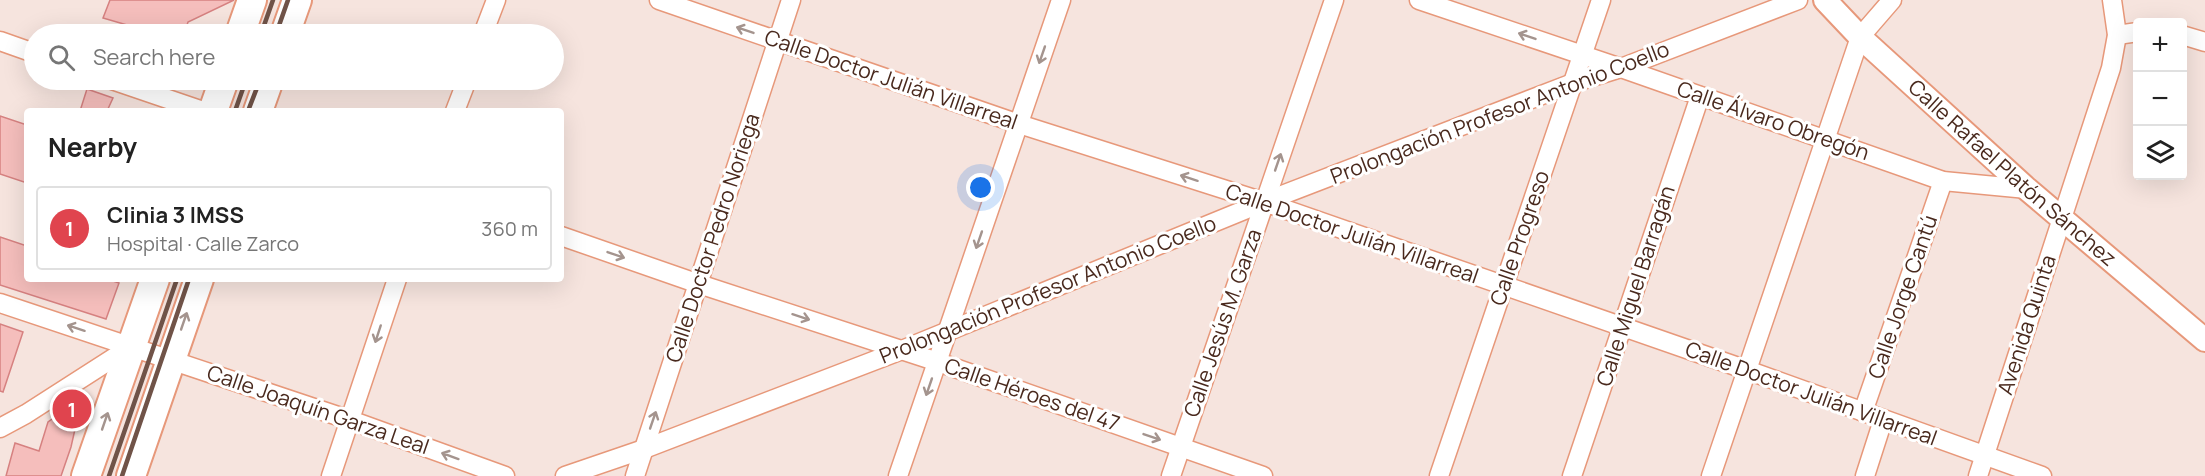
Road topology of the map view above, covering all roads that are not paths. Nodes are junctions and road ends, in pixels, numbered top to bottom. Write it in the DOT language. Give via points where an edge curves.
graph roads {
  1 [pos="252,0"];
  2 [pos="297,0"];
  3 [pos="496,0"];
  4 [pos="659,0"];
  5 [pos="791,0"];
  6 [pos="1061,0"];
  7 [pos="1334,0"];
  8 [pos="1419,0"];
  9 [pos="1601,0"];
  10 [pos="1798,0"];
  11 [pos="1825,0"];
  12 [pos="1892,0"];
  13 [pos="2112,0"];
  14 [pos="244,24"];
  15 [pos="289,24"];
  16 [pos="487,24"];
  17 [pos="2133,33"];
  18 [pos="2116,35"];
  19 [pos="1860,37"];
  20 [pos="2187,37"];
  21 [pos="0,41"];
  22 [pos="777,42"];
  23 [pos="2205,42"];
  24 [pos="24,49"];
  25 [pos="1582,55"];
  26 [pos="1621,68"];
  27 [pos="1573,83"];
  28 [pos="141,90"];
  29 [pos="220,90"];
  30 [pos="265,90"];
  31 [pos="463,90"];
  32 [pos="1700,96"];
  33 [pos="194,108"];
  34 [pos="214,108"];
  35 [pos="259,108"];
  36 [pos="456,108"];
  37 [pos="1019,124"];
  38 [pos="1825,139"];
  39 [pos="1943,181"];
  40 [pos="2027,189"];
  41 [pos="1264,202"];
  42 [pos="2061,219"];
  43 [pos="564,237"];
  44 [pos="155,282"];
  45 [pos="198,282"];
  46 [pos="396,282"];
  47 [pos="699,284"];
  48 [pos="1504,286"];
  49 [pos="0,303"];
  50 [pos="1622,327"];
  51 [pos="948,332"];
  52 [pos="2205,340"];
  53 [pos="132,346"];
  54 [pos="902,350"];
  55 [pos="171,360"];
  56 [pos="938,362"];
  57 [pos="1747,370"];
  58 [pos="1863,412"];
  59 [pos="350,420"];
  60 [pos="1883,420"];
  61 [pos="0,429"];
  62 [pos="1181,447"];
  63 [pos="644,448"];
  64 [pos="1984,455"];
  65 [pos="86,476"];
  66 [pos="131,476"];
  67 [pos="331,476"];
  68 [pos="505,476"];
  69 [pos="565,476"];
  70 [pos="635,476"];
  71 [pos="898,476"];
  72 [pos="1171,476"];
  73 [pos="1263,476"];
  74 [pos="1439,476"];
  75 [pos="1572,476"];
  76 [pos="1711,476"];
  77 [pos="1864,476"];
  78 [pos="1978,476"];
  79 [pos="2043,476"];
  1 -- 14 [label="main road"];
  2 -- 15 [label="main road"];
  3 -- 16 [label="street"];
  22 -- 4 [label="street, Calle Doctor Julián Villarreal, one-way"];
  5 -- 22 [label="street, Calle Doctor Pedro Noriega"];
  6 -- 37 [label="street, one-way"];
  41 -- 7 [label="street, Calle Jesús M. Garza, one-way"];
  25 -- 8 [label="street, Calle Álvaro Obregón, one-way"];
  9 -- 25 [label="street, Calle Progreso"];
  10 -- 26 [label="street, Prolongación Profesor Antonio Coello"];
  11 -- 19 [label="street, Calle Rafael Platón Sánchez"];
  12 -- 19 [label="street"];
  13 -- 18 [label="street, Avenida Quinta"];
  17 -- 18 [label="street"];
  18 -- 42 [label="street, Avenida Quinta" via="2111,68"];
  19 -- 38 [label="street"];
  19 -- 40 [label="street, Calle Rafael Platón Sánchez"];
  20 -- 23 [label="street"];
  21 -- 24 [label="street"];
  22 -- 37 [label="street, Calle Doctor Julián Villarreal"];
  22 -- 47 [label="street, Calle Doctor Pedro Noriega"];
  25 -- 26 [label="street, Calle Álvaro Obregón"];
  25 -- 27 [label="street, Calle Progreso"];
  26 -- 27 [label="street, Prolongación Profesor Antonio Coello"];
  26 -- 32 [label="street, Calle Álvaro Obregón"];
  27 -- 41 [label="street, Prolongación Profesor Antonio Coello"];
  27 -- 48 [label="street, Calle Progreso"];
  28 -- 33 [label="street"];
  29 -- 34 [label="main road"];
  30 -- 35 [label="main road"];
  31 -- 36 [label="street"];
  32 -- 38 [label="street, Calle Álvaro Obregón"];
  32 -- 50 [label="street, Calle Miguel Barragán"];
  41 -- 37 [label="street, Calle Doctor Julián Villarreal, one-way"];
  37 -- 51 [label="street, one-way"];
  38 -- 39 [label="street, Calle Álvaro Obregón"];
  38 -- 57 [label="street"];
  39 -- 40 [label="street, Calle Álvaro Obregón"];
  39 -- 58 [label="street, Calle Jorge Cantú"];
  40 -- 42 [label="street, Calle Rafael Platón Sánchez"];
  41 -- 48 [label="street, Calle Doctor Julián Villarreal"];
  41 -- 51 [label="street, Prolongación Profesor Antonio Coello"];
  41 -- 62 [label="street, Calle Jesús M. Garza"];
  42 -- 52 [label="street, Calle Rafael Platón Sánchez"];
  42 -- 64 [label="street, Avenida Quinta"];
  43 -- 47 [label="street, Calle Héroes del 47, one-way"];
  44 -- 53 [label="main road"];
  55 -- 45 [label="main road, one-way"];
  46 -- 59 [label="street, one-way"];
  47 -- 54 [label="street, Calle Héroes del 47, one-way"];
  63 -- 47 [label="street, Calle Doctor Pedro Noriega, one-way"];
  48 -- 50 [label="street, Calle Doctor Julián Villarreal"];
  48 -- 74 [label="street, Calle Progreso"];
  53 -- 49 [label="street, Calle Joaquín Garza Leal, one-way"];
  50 -- 57 [label="street, Calle Doctor Julián Villarreal"];
  50 -- 75 [label="street, Calle Miguel Barragán"];
  51 -- 54 [label="street, Prolongación Profesor Antonio Coello"];
  51 -- 56 [label="street"];
  53 -- 55 [label="street, Calle Joaquín Garza Leal"];
  53 -- 61 [label="street"];
  65 -- 53 [label="main road, one-way"];
  54 -- 56 [label="street, Calle Héroes del 47"];
  54 -- 63 [label="street, Prolongación Profesor Antonio Coello"];
  55 -- 59 [label="street, Calle Joaquín Garza Leal"];
  55 -- 66 [label="main road"];
  56 -- 62 [label="street, Calle Héroes del 47, one-way"];
  56 -- 71 [label="street, one-way"];
  57 -- 58 [label="street, Calle Doctor Julián Villarreal"];
  57 -- 76 [label="street"];
  58 -- 60 [label="street, Calle Doctor Julián Villarreal"];
  59 -- 67 [label="street"];
  68 -- 59 [label="street, Calle Joaquín Garza Leal, one-way"];
  60 -- 64 [label="street, Calle Doctor Julián Villarreal"];
  60 -- 77 [label="street"];
  62 -- 72 [label="street, Calle Jesús M. Garza"];
  62 -- 73 [label="street, Calle Héroes del 47"];
  63 -- 69 [label="street, Prolongación Profesor Antonio Coello"];
  63 -- 70 [label="street, Calle Doctor Pedro Noriega"];
  64 -- 78 [label="street, Avenida Quinta"];
  64 -- 79 [label="street, Calle Doctor Julián Villarreal"];
}
